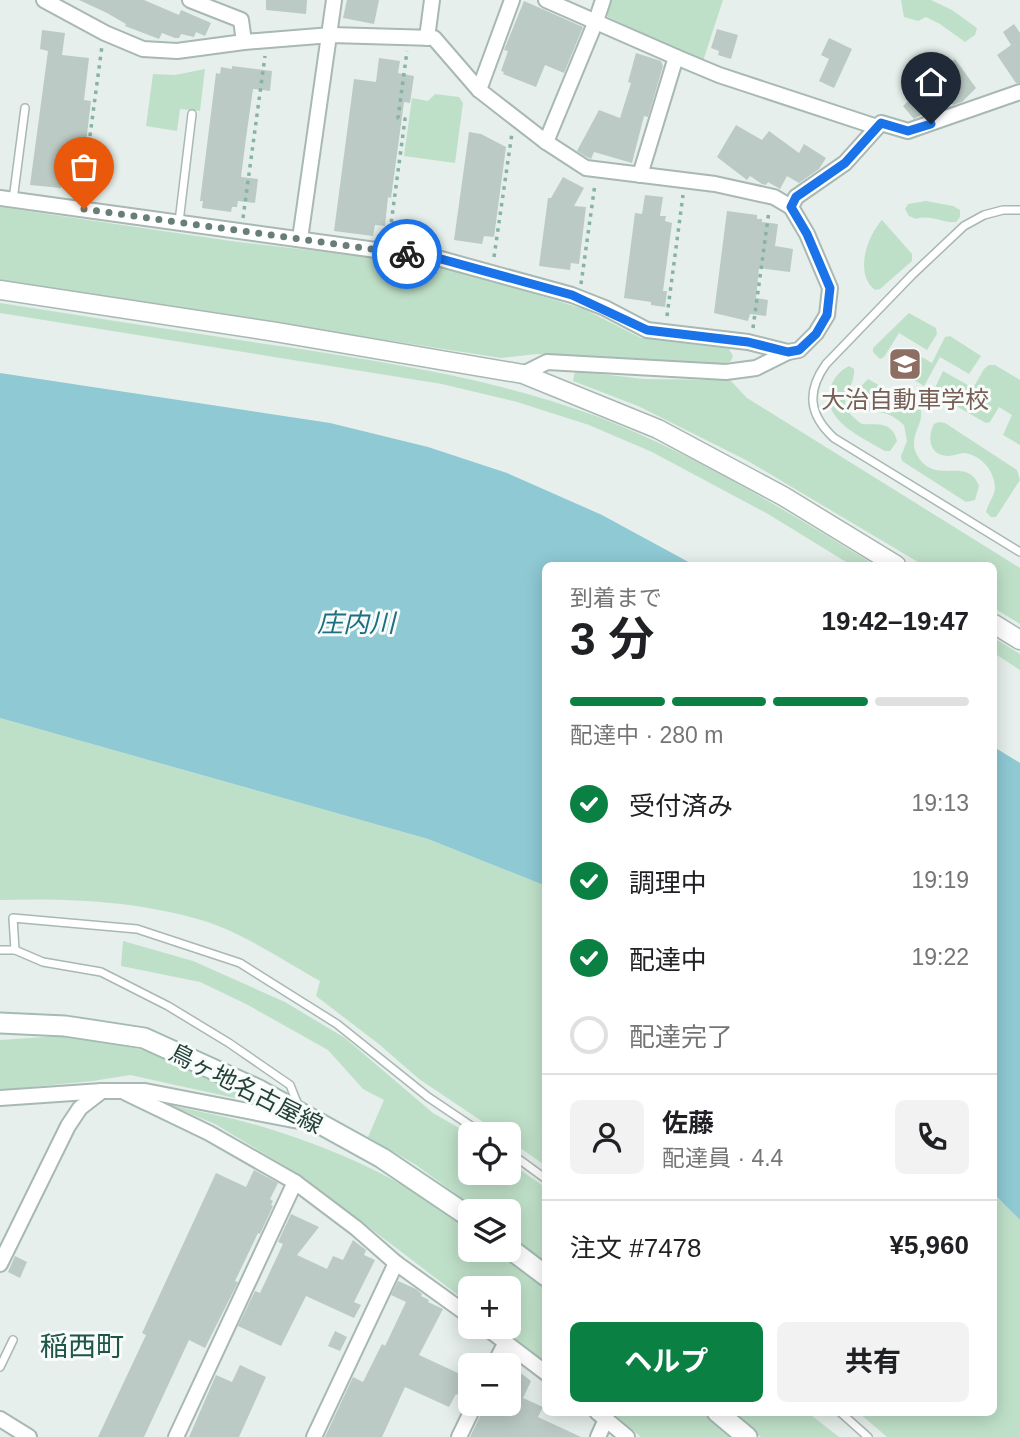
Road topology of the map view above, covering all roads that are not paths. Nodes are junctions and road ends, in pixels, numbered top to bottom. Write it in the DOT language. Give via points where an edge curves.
graph roads {
  1 [pos="44,0"];
  2 [pos="190,0"];
  3 [pos="334,0"];
  4 [pos="432,0"];
  5 [pos="512,0"];
  6 [pos="546,0"];
  7 [pos="603,0"];
  8 [pos="596,21"];
  9 [pos="331,35"];
  10 [pos="427,38"];
  11 [pos="244,42"];
  12 [pos="676,57"];
  13 [pos="479,90"];
  14 [pos="1020,92"];
  15 [pos="25,108"];
  16 [pos="192,114"];
  17 [pos="877,127"];
  18 [pos="546,142"];
  19 [pos="640,175"];
  20 [pos="7,199"];
  21 [pos="791,207"];
  22 [pos="1020,210"];
  23 [pos="178,222"];
  24 [pos="300,239"];
  25 [pos="0,290"];
  26 [pos="788,352"];
  27 [pos="523,374"];
  28 [pos="1020,552"];
  29 [pos="891,562"];
  30 [pos="997,626"];
  31 [pos="1020,640"];
  32 [pos="0,950"];
  33 [pos="15,950"];
  34 [pos="0,1023"];
  35 [pos="102,1091"];
  36 [pos="125,1092"];
  37 [pos="0,1098"];
  38 [pos="310,1120"];
  39 [pos="465,1122"];
  40 [pos="521,1161"];
  41 [pos="542,1176"];
  42 [pos="295,1182"];
  43 [pos="458,1209"];
  44 [pos="521,1257"];
  45 [pos="1,1260"];
  46 [pos="396,1263"];
  47 [pos="542,1273"];
  48 [pos="458,1308"];
  49 [pos="502,1339"];
  50 [pos="13,1340"];
  51 [pos="506,1342"];
  52 [pos="500,1353"];
  53 [pos="0,1367"];
  54 [pos="542,1370"];
  55 [pos="469,1416"];
  56 [pos="602,1416"];
  57 [pos="722,1416"];
  58 [pos="844,1416"];
  59 [pos="0,1419"];
  60 [pos="29,1437"];
  61 [pos="176,1437"];
  62 [pos="314,1437"];
  63 [pos="459,1437"];
  64 [pos="598,1437"];
  65 [pos="627,1437"];
  66 [pos="747,1437"];
  67 [pos="868,1437"];
  1 -- 11 [label="street" via="142,49 177,51"];
  2 -- 11 [label="street" via="241,20"];
  3 -- 9 [label="street"];
  4 -- 10 [label="street"];
  5 -- 13 [label="street"];
  6 -- 8 [label="street"];
  7 -- 8 [label="street"];
  8 -- 12 [label="street"];
  8 -- 18 [label="street"];
  9 -- 10 [label="street"];
  9 -- 11 [label="street"];
  9 -- 24 [label="street"];
  10 -- 13 [label="street" via="434,38"];
  12 -- 17 [label="street"];
  12 -- 19 [label="street"];
  13 -- 18 [label="street"];
  14 -- 17 [label="street" via="908,131 881,123"];
  15 -- 20 [label="lane"];
  16 -- 23 [label="lane"];
  17 -- 21 [label="street" via="845,163 796,197"];
  18 -- 19 [label="street" via="586,168"];
  19 -- 21 [label="street" via="715,184 774,197"];
  20 -- 23 [label="street"];
  21 -- 26 [label="street" via="830,288 827,315 816,334 799,350"];
  22 -- 28 [label="lane" via="984,215 964,226 826,364 816,379 813,396 814,412 834,438"];
  23 -- 24 [label="street"];
  24 -- 26 [label="street" via="441,259 572,295 647,330 748,342"];
  25 -- 27 [label="street"];
  26 -- 27 [label="street" via="756,368 726,372 548,362"];
  27 -- 29 [label="street" via="658,429 783,496"];
  30 -- 31 [label="street"];
  32 -- 33 [label="lane"];
  33 -- 38 [label="lane" via="43,962 101,972 168,1006 290,1086"];
  33 -- 39 [label="lane" via="13,918 137,929 240,963 337,1024"];
  34 -- 38 [label="main road, 鳥ヶ地名古屋線" via="65,1026 144,1038 259,1090"];
  35 -- 36 [label="street"];
  35 -- 37 [label="street"];
  35 -- 45 [label="street" via="80,1108 68,1126"];
  36 -- 38 [label="street" via="145,1091"];
  36 -- 42 [label="street"];
  38 -- 43 [label="main road, 鳥ヶ地名古屋線" via="382,1158"];
  40 -- 41 [label="lane"];
  42 -- 46 [label="street"];
  42 -- 61 [label="street"];
  44 -- 47 [label="main road"];
  46 -- 48 [label="street"];
  46 -- 62 [label="street"];
  49 -- 51 [label="street"];
  50 -- 53 [label="lane"];
  51 -- 52 [label="street"];
  51 -- 54 [label="street"];
  55 -- 63 [label="street"];
  56 -- 64 [label="street"];
  56 -- 65 [label="street"];
  57 -- 66 [label="main road"];
  58 -- 67 [label="lane"];
  59 -- 60 [label="street"];
}
